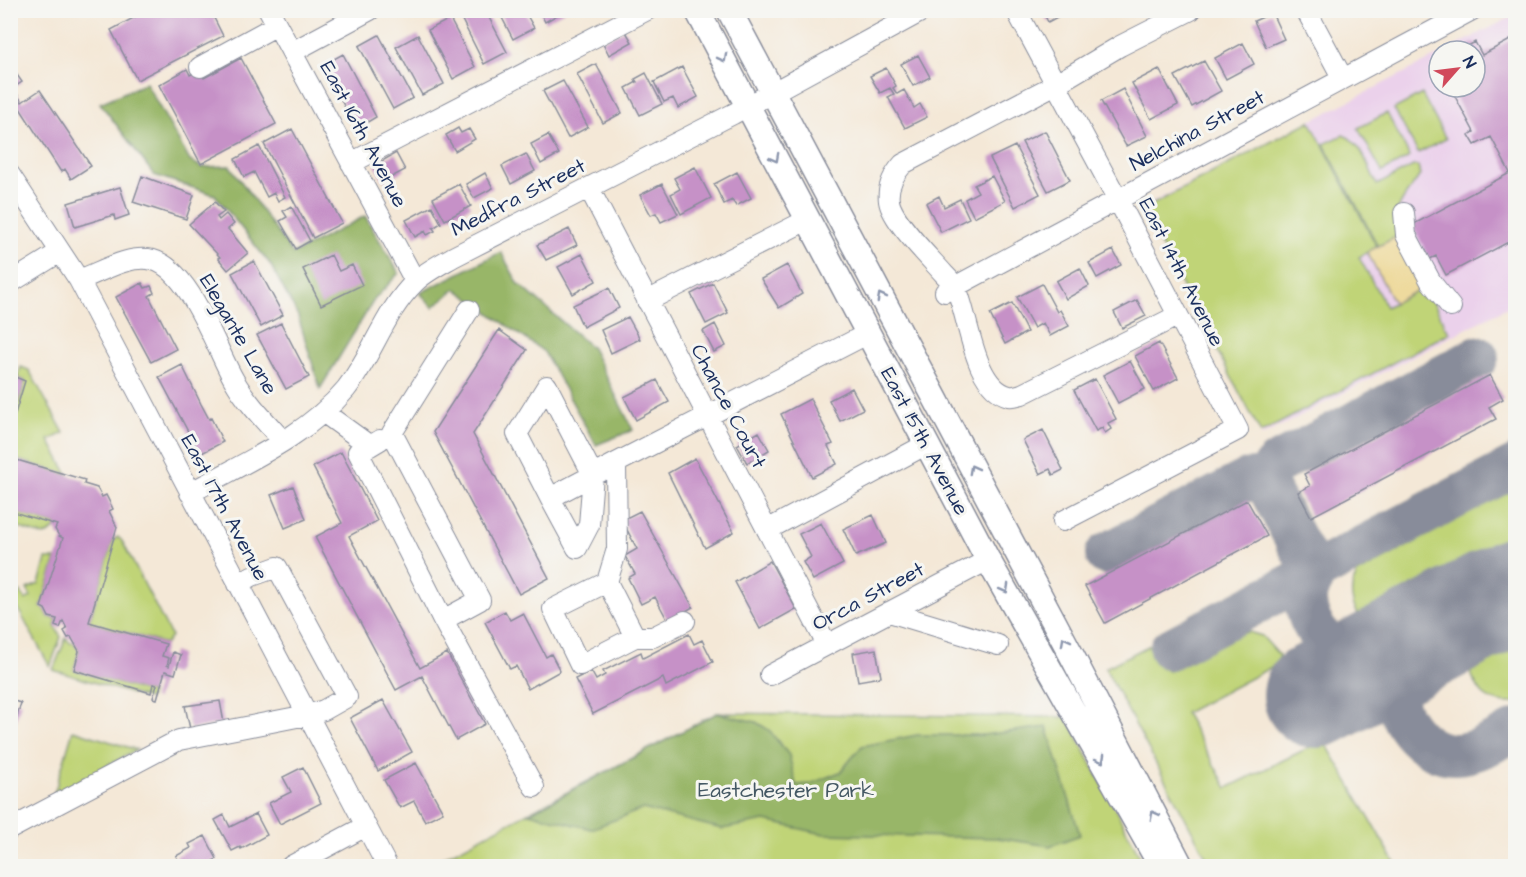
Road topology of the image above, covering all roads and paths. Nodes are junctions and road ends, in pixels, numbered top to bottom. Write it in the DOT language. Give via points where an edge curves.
graph roads {
  1 [pos="370,10"];
  2 [pos="647,10"];
  3 [pos="697,10"];
  4 [pos="729,10"];
  5 [pos="924,10"];
  6 [pos="1016,10"];
  7 [pos="1191,10"];
  8 [pos="1306,10"];
  9 [pos="1472,10"];
  10 [pos="273,18"];
  11 [pos="292,52"];
  12 [pos="200,67"];
  13 [pos="1343,79"];
  14 [pos="1056,84"];
  15 [pos="772,93"];
  16 [pos="748,106"];
  17 [pos="351,163"];
  18 [pos="10,175"];
  19 [pos="589,188"];
  20 [pos="1118,200"];
  21 [pos="1404,213"];
  22 [pos="807,220"];
  23 [pos="60,252"];
  24 [pos="79,280"];
  25 [pos="416,281"];
  26 [pos="10,283"];
  27 [pos="950,289"];
  28 [pos="647,301"];
  29 [pos="1451,307"];
  30 [pos="469,310"];
  31 [pos="1177,316"];
  32 [pos="867,334"];
  33 [pos="323,412"];
  34 [pos="707,416"];
  35 [pos="392,433"];
  36 [pos="283,441"];
  37 [pos="927,444"];
  38 [pos="370,446"];
  39 [pos="616,462"];
  40 [pos="593,475"];
  41 [pos="190,493"];
  42 [pos="550,498"];
  43 [pos="1063,521"];
  44 [pos="767,531"];
  45 [pos="988,560"];
  46 [pos="606,582"];
  47 [pos="238,584"];
  48 [pos="889,612"];
  49 [pos="443,620"];
  50 [pos="685,621"];
  51 [pos="634,637"];
  52 [pos="827,645"];
  53 [pos="998,645"];
  54 [pos="770,675"];
  55 [pos="307,715"];
  56 [pos="534,787"];
  57 [pos="366,826"];
  58 [pos="10,829"];
  59 [pos="291,867"];
  60 [pos="387,867"];
  61 [pos="1161,867"];
  62 [pos="1181,867"];
  1 -- 11 [label="street"];
  2 -- 17 [label="street"];
  3 -- 16 [label="main road, East 15th Avenue, one-way"];
  4 -- 15 [label="main road, East 15th Avenue"];
  5 -- 15 [label="street, Medfra Street"];
  6 -- 14 [label="street, East 14th Avenue"];
  7 -- 14 [label="street"];
  8 -- 13 [label="street"];
  9 -- 13 [label="street, Nelchina Street"];
  10 -- 11 [label="street, East 16th Avenue"];
  10 -- 12 [label="street"];
  11 -- 17 [label="street, East 16th Avenue"];
  13 -- 20 [label="street, Nelchina Street"];
  14 -- 20 [label="street, East 14th Avenue"];
  14 -- 27 [label="street" via="903,164 896,172 889,202 898,221"];
  15 -- 16 [label="street, Medfra Street"];
  62 -- 15 [label="main road, East 15th Avenue, one-way"];
  16 -- 19 [label="street, Medfra Street"];
  16 -- 22 [label="main road, East 15th Avenue, one-way"];
  17 -- 25 [label="street, East 16th Avenue"];
  18 -- 23 [label="street, East 17th Avenue"];
  19 -- 25 [label="street, Medfra Street" via="453,256"];
  19 -- 28 [label="street, Chance Court"];
  20 -- 27 [label="street, Nelchina Street"];
  20 -- 31 [label="street, East 14th Avenue"];
  21 -- 29 [label="street" via="1406,235 1431,282"];
  22 -- 28 [label="street"];
  22 -- 32 [label="main road, East 15th Avenue"];
  23 -- 24 [label="street, East 17th Avenue"];
  23 -- 26 [label="street"];
  24 -- 36 [label="street, Elegante Lane" via="130,260 153,260 171,271 186,286 234,381"];
  24 -- 41 [label="street, East 17th Avenue"];
  25 -- 33 [label="street, Medfra Street" via="356,375"];
  27 -- 31 [label="street" via="987,380 1010,396 1022,394"];
  28 -- 34 [label="street, Chance Court"];
  30 -- 35 [label="street"];
  31 -- 43 [label="street, East 14th Avenue" via="1238,430"];
  32 -- 34 [label="street"];
  32 -- 37 [label="main road, East 15th Avenue"];
  33 -- 36 [label="street, Medfra Street"];
  33 -- 38 [label="street"];
  34 -- 39 [label="street"];
  34 -- 44 [label="street, Chance Court"];
  35 -- 38 [label="street"];
  35 -- 49 [label="street" via="480,600"];
  36 -- 41 [label="street, Medfra Street"];
  37 -- 44 [label="street"];
  37 -- 45 [label="main road, East 15th Avenue"];
  38 -- 49 [label="street" via="358,452"];
  39 -- 40 [label="street"];
  39 -- 46 [label="street" via="617,549"];
  40 -- 42 [label="street"];
  40 -- 42 [label="street" via="589,525 577,548"];
  40 -- 42 [label="street" via="547,386 517,434"];
  41 -- 47 [label="street, East 17th Avenue"];
  44 -- 52 [label="street, Chance Court"];
  45 -- 48 [label="street, Orca Street"];
  45 -- 61 [label="main road, East 15th Avenue, one-way"];
  46 -- 51 [label="street"];
  46 -- 51 [label="street" via="553,609 580,665"];
  47 -- 55 [label="street, East 17th Avenue"];
  47 -- 55 [label="street" via="277,567 347,697"];
  48 -- 52 [label="street, Orca Street"];
  48 -- 53 [label="street"];
  49 -- 56 [label="street"];
  50 -- 51 [label="street" via="653,637"];
  52 -- 54 [label="street, Orca Street"];
  55 -- 57 [label="street, East 17th Avenue"];
  55 -- 58 [label="street" via="178,740"];
  57 -- 59 [label="street"];
  57 -- 60 [label="street, East 17th Avenue"];
}
